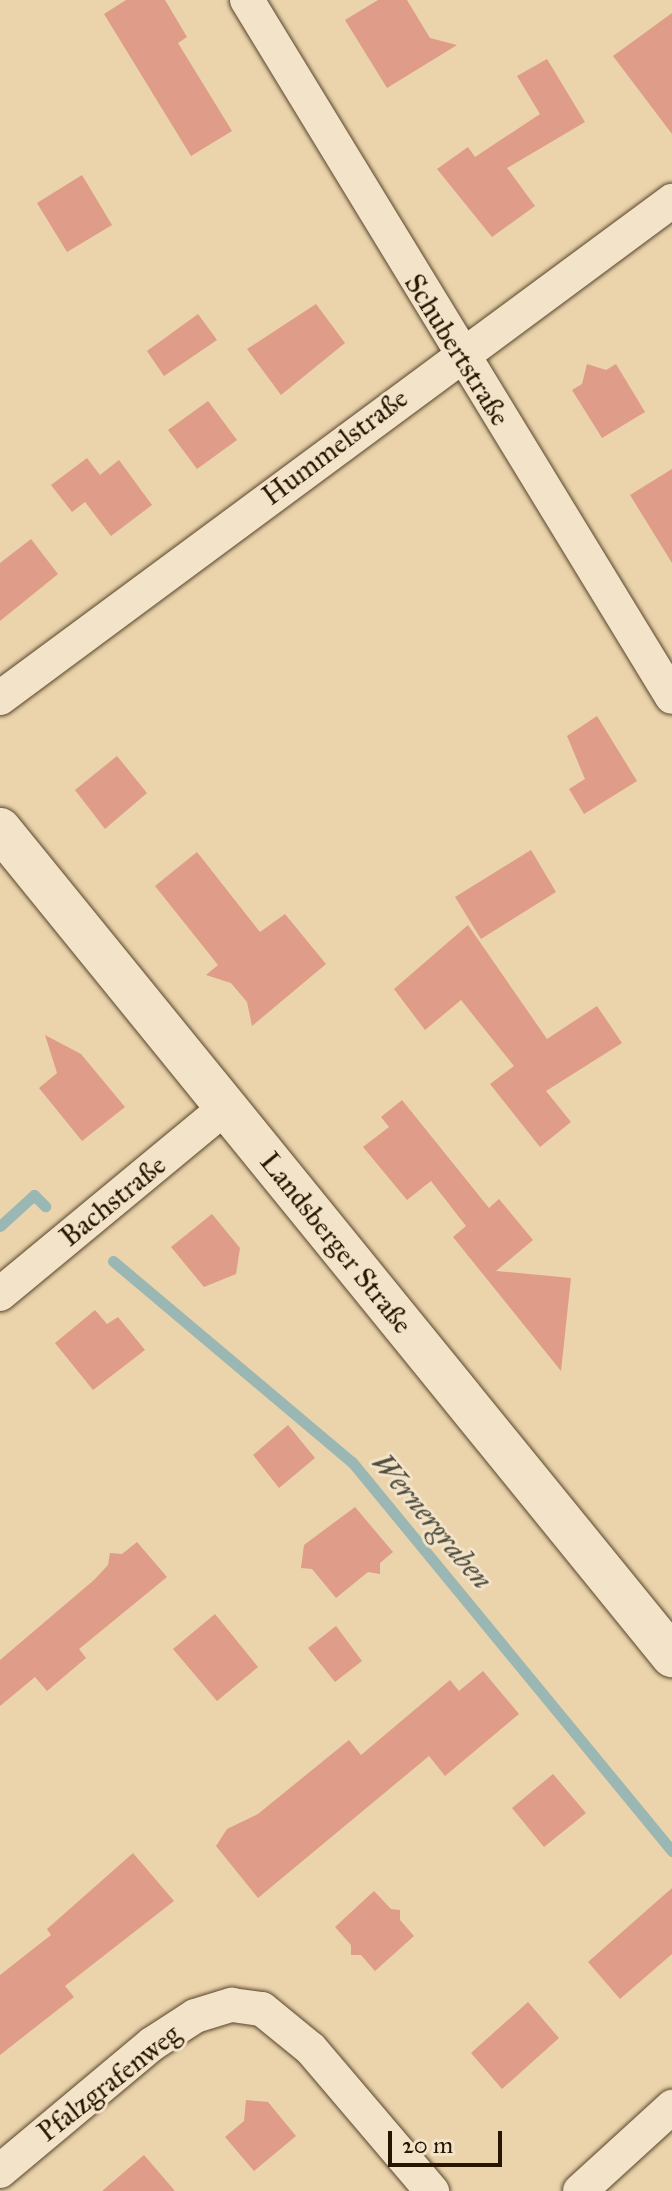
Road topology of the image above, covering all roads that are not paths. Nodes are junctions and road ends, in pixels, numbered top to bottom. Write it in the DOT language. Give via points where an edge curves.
graph roads {
  1 [pos="247,0"];
  2 [pos="672,201"];
  3 [pos="460,354"];
  4 [pos="672,697"];
  5 [pos="0,698"];
  6 [pos="0,829"];
  7 [pos="226,1107"];
  8 [pos="0,1294"];
  9 [pos="672,1656"];
  10 [pos="672,2107"];
  11 [pos="0,2171"];
  12 [pos="432,2191"];
  13 [pos="580,2191"];
  1 -- 3 [label="street, Schubertstraße"];
  2 -- 3 [label="street, Hummelstraße"];
  3 -- 4 [label="street, Schubertstraße"];
  3 -- 5 [label="street, Hummelstraße"];
  6 -- 7 [label="street, Landsberger Straße"];
  7 -- 8 [label="street, Bachstraße"];
  7 -- 9 [label="street, Landsberger Straße"];
  10 -- 13 [label="street"];
  11 -- 12 [label="street, Pfalzgrafenweg" via="152,2044 195,2016 232,2005 262,2009 311,2049"];
}
